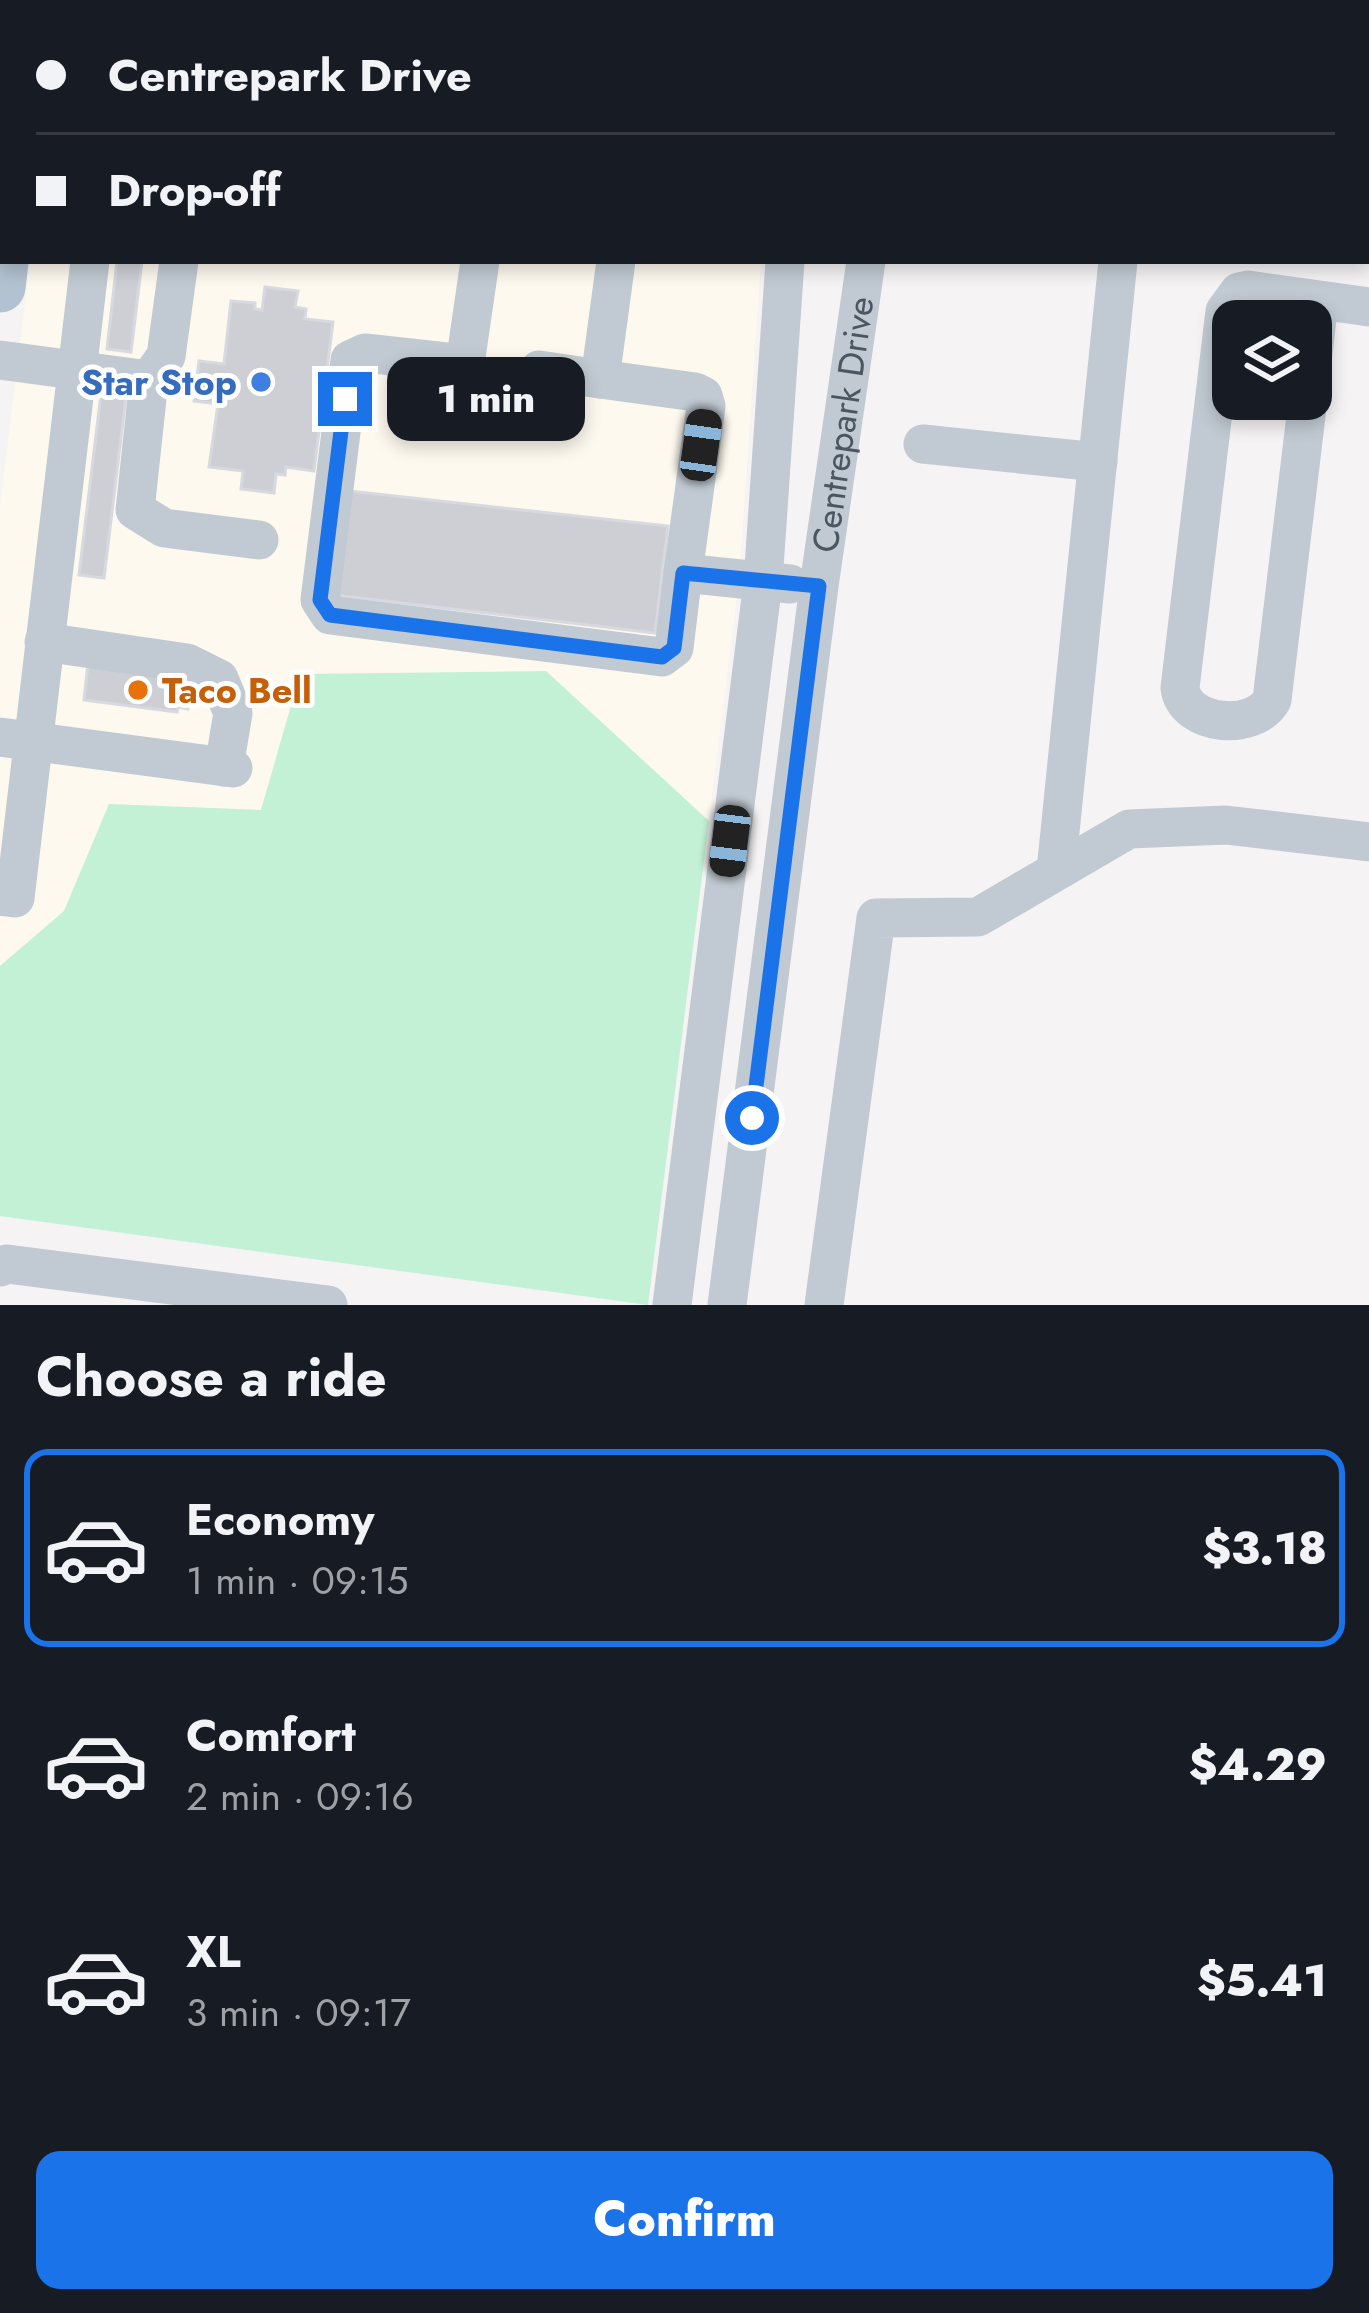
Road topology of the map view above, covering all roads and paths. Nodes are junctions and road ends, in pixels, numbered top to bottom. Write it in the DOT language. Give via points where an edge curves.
graph roads {
  1 [pos="90,264"];
  2 [pos="179,264"];
  3 [pos="480,264"];
  4 [pos="616,264"];
  5 [pos="785,264"];
  6 [pos="866,264"];
  7 [pos="1118,264"];
  8 [pos="1233,300"];
  9 [pos="1313,300"];
  10 [pos="1332,303"];
  11 [pos="1369,307"];
  12 [pos="0,360"];
  13 [pos="75,370"];
  14 [pos="539,370"];
  15 [pos="600,379"];
  16 [pos="149,380"];
  17 [pos="1212,419"];
  18 [pos="1305,420"];
  19 [pos="923,444"];
  20 [pos="1098,462"];
  21 [pos="259,540"];
  22 [pos="683,573"];
  23 [pos="763,582"];
  24 [pos="819,586"];
  25 [pos="44,642"];
  26 [pos="16,740"];
  27 [pos="1369,842"];
  28 [pos="1056,871"];
  29 [pos="0,896"];
  30 [pos="714,970"];
  31 [pos="770,977"];
  32 [pos="0,1267"];
  33 [pos="328,1305"];
  34 [pos="672,1305"];
  35 [pos="728,1305"];
  36 [pos="824,1305"];
  1 -- 13 [label="street"];
  2 -- 16 [label="street" via="166,356"];
  3 -- 22 [label="street" via="465,364 364,353 350,360 324,608 330,615 662,657 674,648"];
  4 -- 15 [label="street"];
  5 -- 23 [label="street, Centrepark Drive"];
  6 -- 24 [label="street, Centrepark Drive"];
  7 -- 20 [label="street"];
  8 -- 9 [label="street" via="1248,290"];
  10 -- 11 [label="street"];
  12 -- 13 [label="street"];
  13 -- 16 [label="street"];
  13 -- 25 [label="street"];
  14 -- 15 [label="street"];
  15 -- 22 [label="street" via="703,396"];
  16 -- 21 [label="street" via="136,510 164,528"];
  17 -- 18 [label="street" via="1180,688 1192,712 1244,719 1258,717 1272,700"];
  19 -- 20 [label="street"];
  20 -- 28 [label="street"];
  22 -- 23 [label="street"];
  23 -- 24 [label="street"];
  23 -- 30 [label="street, Centrepark Drive"];
  24 -- 31 [label="street, Centrepark Drive"];
  25 -- 26 [label="street"];
  25 -- 26 [label="street" via="187,664 219,679 232,712 229,767"];
  26 -- 29 [label="street" via="15,898"];
  27 -- 28 [label="street" via="1226,825 1129,830"];
  28 -- 36 [label="street" via="977,917 875,918"];
  30 -- 31 [label="street"];
  30 -- 34 [label="street, Centrepark Drive"];
  31 -- 35 [label="street, Centrepark Drive"];
  32 -- 33 [label="street"];
}
